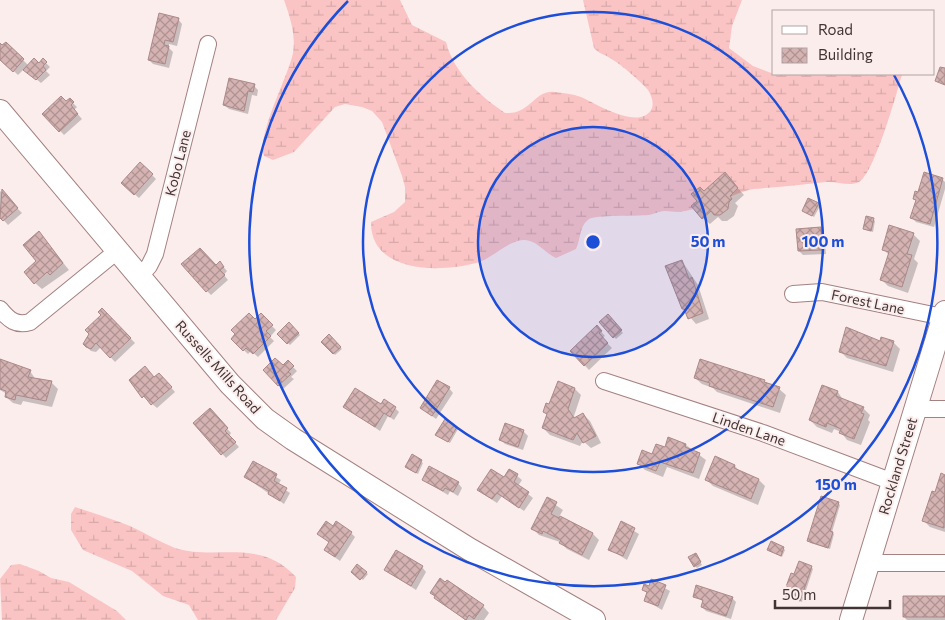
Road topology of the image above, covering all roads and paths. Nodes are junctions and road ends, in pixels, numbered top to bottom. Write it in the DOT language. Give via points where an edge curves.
graph roads {
  1 [pos="208,44"];
  2 [pos="0,111"];
  3 [pos="117,251"];
  4 [pos="138,277"];
  5 [pos="793,294"];
  6 [pos="0,309"];
  7 [pos="944,315"];
  8 [pos="604,381"];
  9 [pos="915,409"];
  10 [pos="945,409"];
  11 [pos="893,482"];
  12 [pos="868,563"];
  13 [pos="945,563"];
  14 [pos="594,620"];
  15 [pos="851,620"];
  1 -- 4 [label="street, Kobo Lane" via="155,254"];
  2 -- 3 [label="main road, Russells Mills Road"];
  3 -- 4 [label="main road, Russells Mills Road"];
  3 -- 6 [label="street" via="30,322 20,325"];
  4 -- 14 [label="main road, Russells Mills Road" via="242,397 278,430 469,549"];
  5 -- 7 [label="street, Forest Lane" via="822,292"];
  7 -- 9 [label="main road, Rockland Street"];
  8 -- 11 [label="street, Linden Lane" via="763,433"];
  9 -- 10 [label="street"];
  9 -- 11 [label="main road, Rockland Street"];
  11 -- 12 [label="main road, Rockland Street"];
  12 -- 13 [label="street"];
  12 -- 15 [label="main road, Rockland Street"];
}
